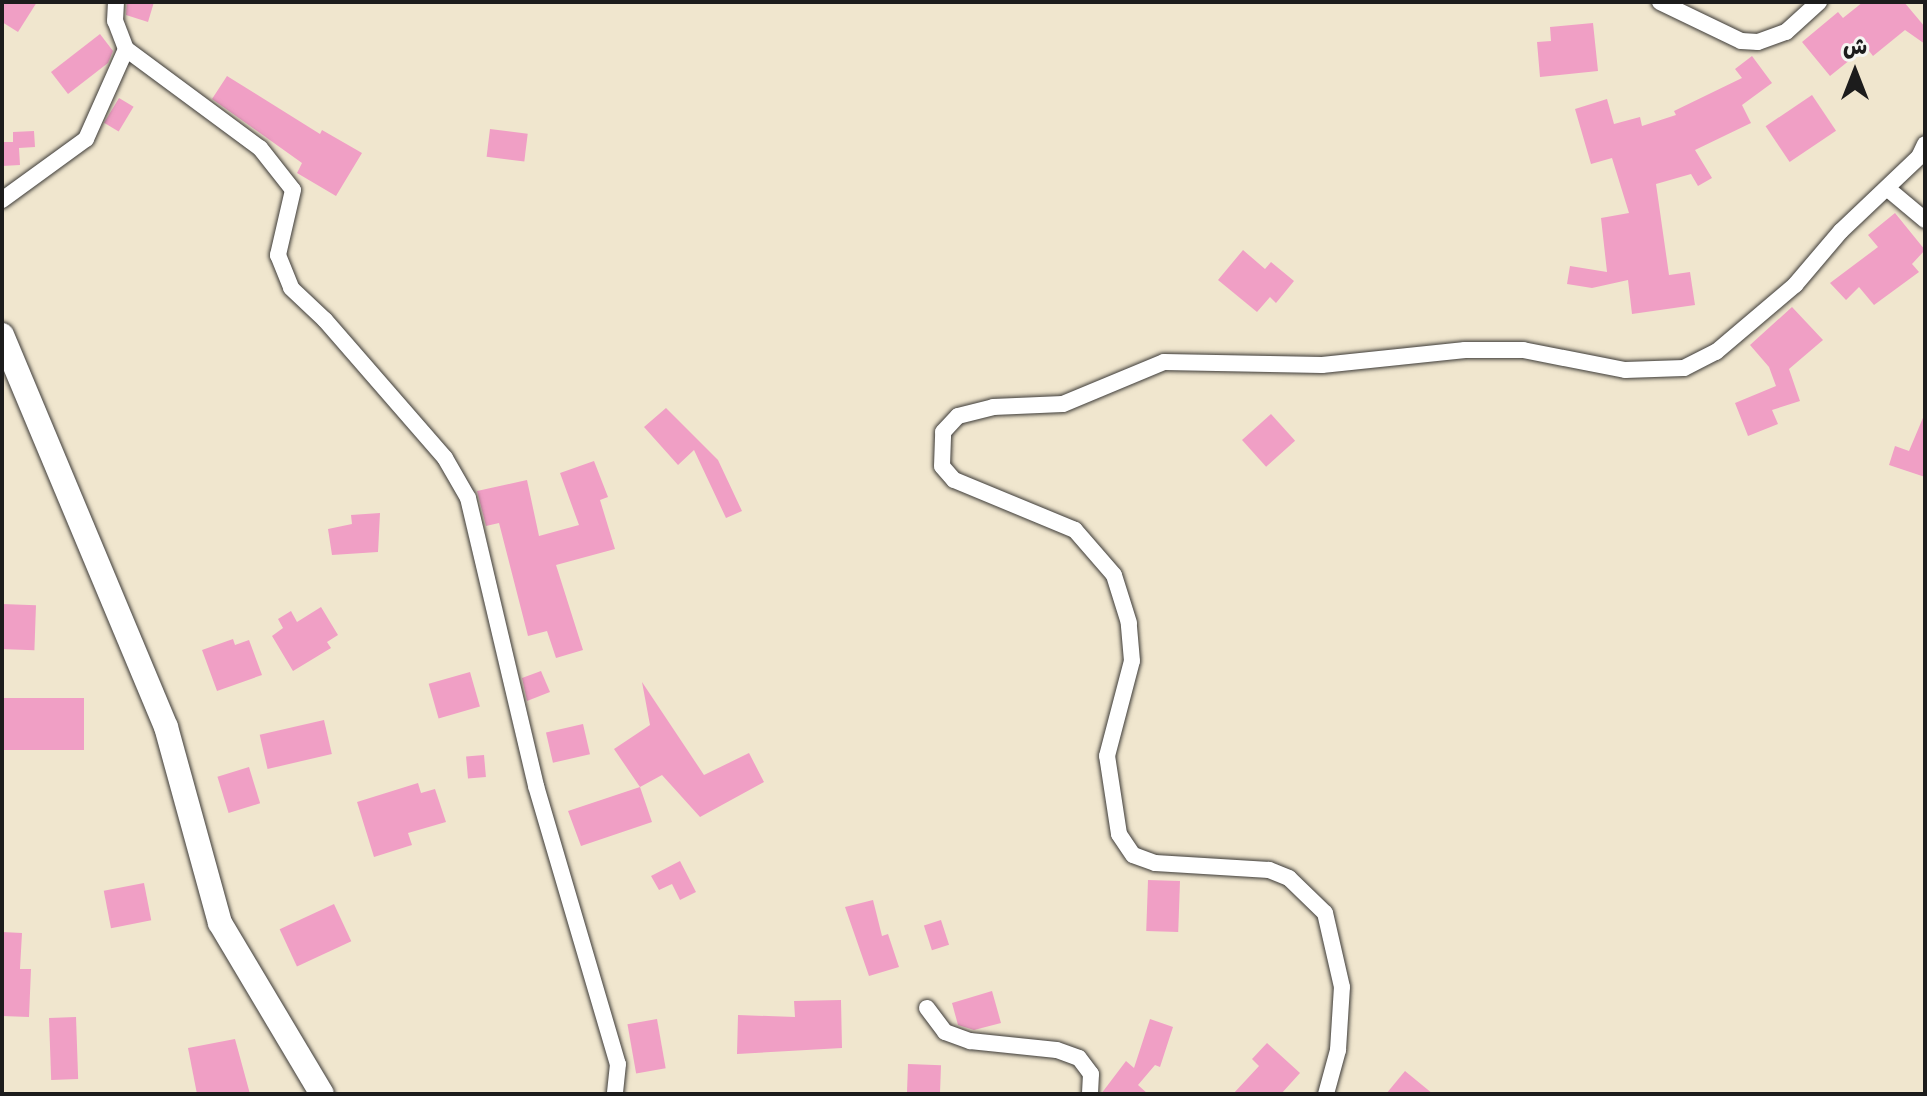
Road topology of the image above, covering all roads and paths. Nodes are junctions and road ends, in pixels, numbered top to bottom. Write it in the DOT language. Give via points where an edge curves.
graph roads {
  1 [pos="116,2"];
  2 [pos="1660,2"];
  3 [pos="1819,2"];
  4 [pos="126,49"];
  5 [pos="1925,144"];
  6 [pos="1888,189"];
  7 [pos="2,200"];
  8 [pos="1925,220"];
  9 [pos="2,335"];
  10 [pos="927,1008"];
  11 [pos="322,1094"];
  12 [pos="615,1094"];
  13 [pos="1090,1094"];
  14 [pos="1326,1094"];
  1 -- 4 [label="street" via="115,21"];
  2 -- 3 [label="street" via="1741,41 1758,42 1786,32"];
  4 -- 7 [label="street" via="86,139"];
  4 -- 12 [label="street" via="260,148 293,190 278,255 291,288 445,458 468,498 536,786 618,1064"];
  5 -- 6 [label="street"];
  6 -- 8 [label="street"];
  6 -- 14 [label="street" via="1795,285 1716,352 1684,368 1625,370 1523,350 1465,350 1322,365 1164,362 1063,404 993,407 958,416 943,432 942,466 954,480 1075,530 1114,575 1129,623 1132,661 1107,756 1119,834 1133,855 1155,863 1269,870 1309,892 1325,913 1342,987 1338,1050"];
  9 -- 11 [label="street" via="166,727 220,923"];
  10 -- 13 [label="street" via="945,1032 970,1041 1057,1050 1079,1058 1091,1074"];
}
